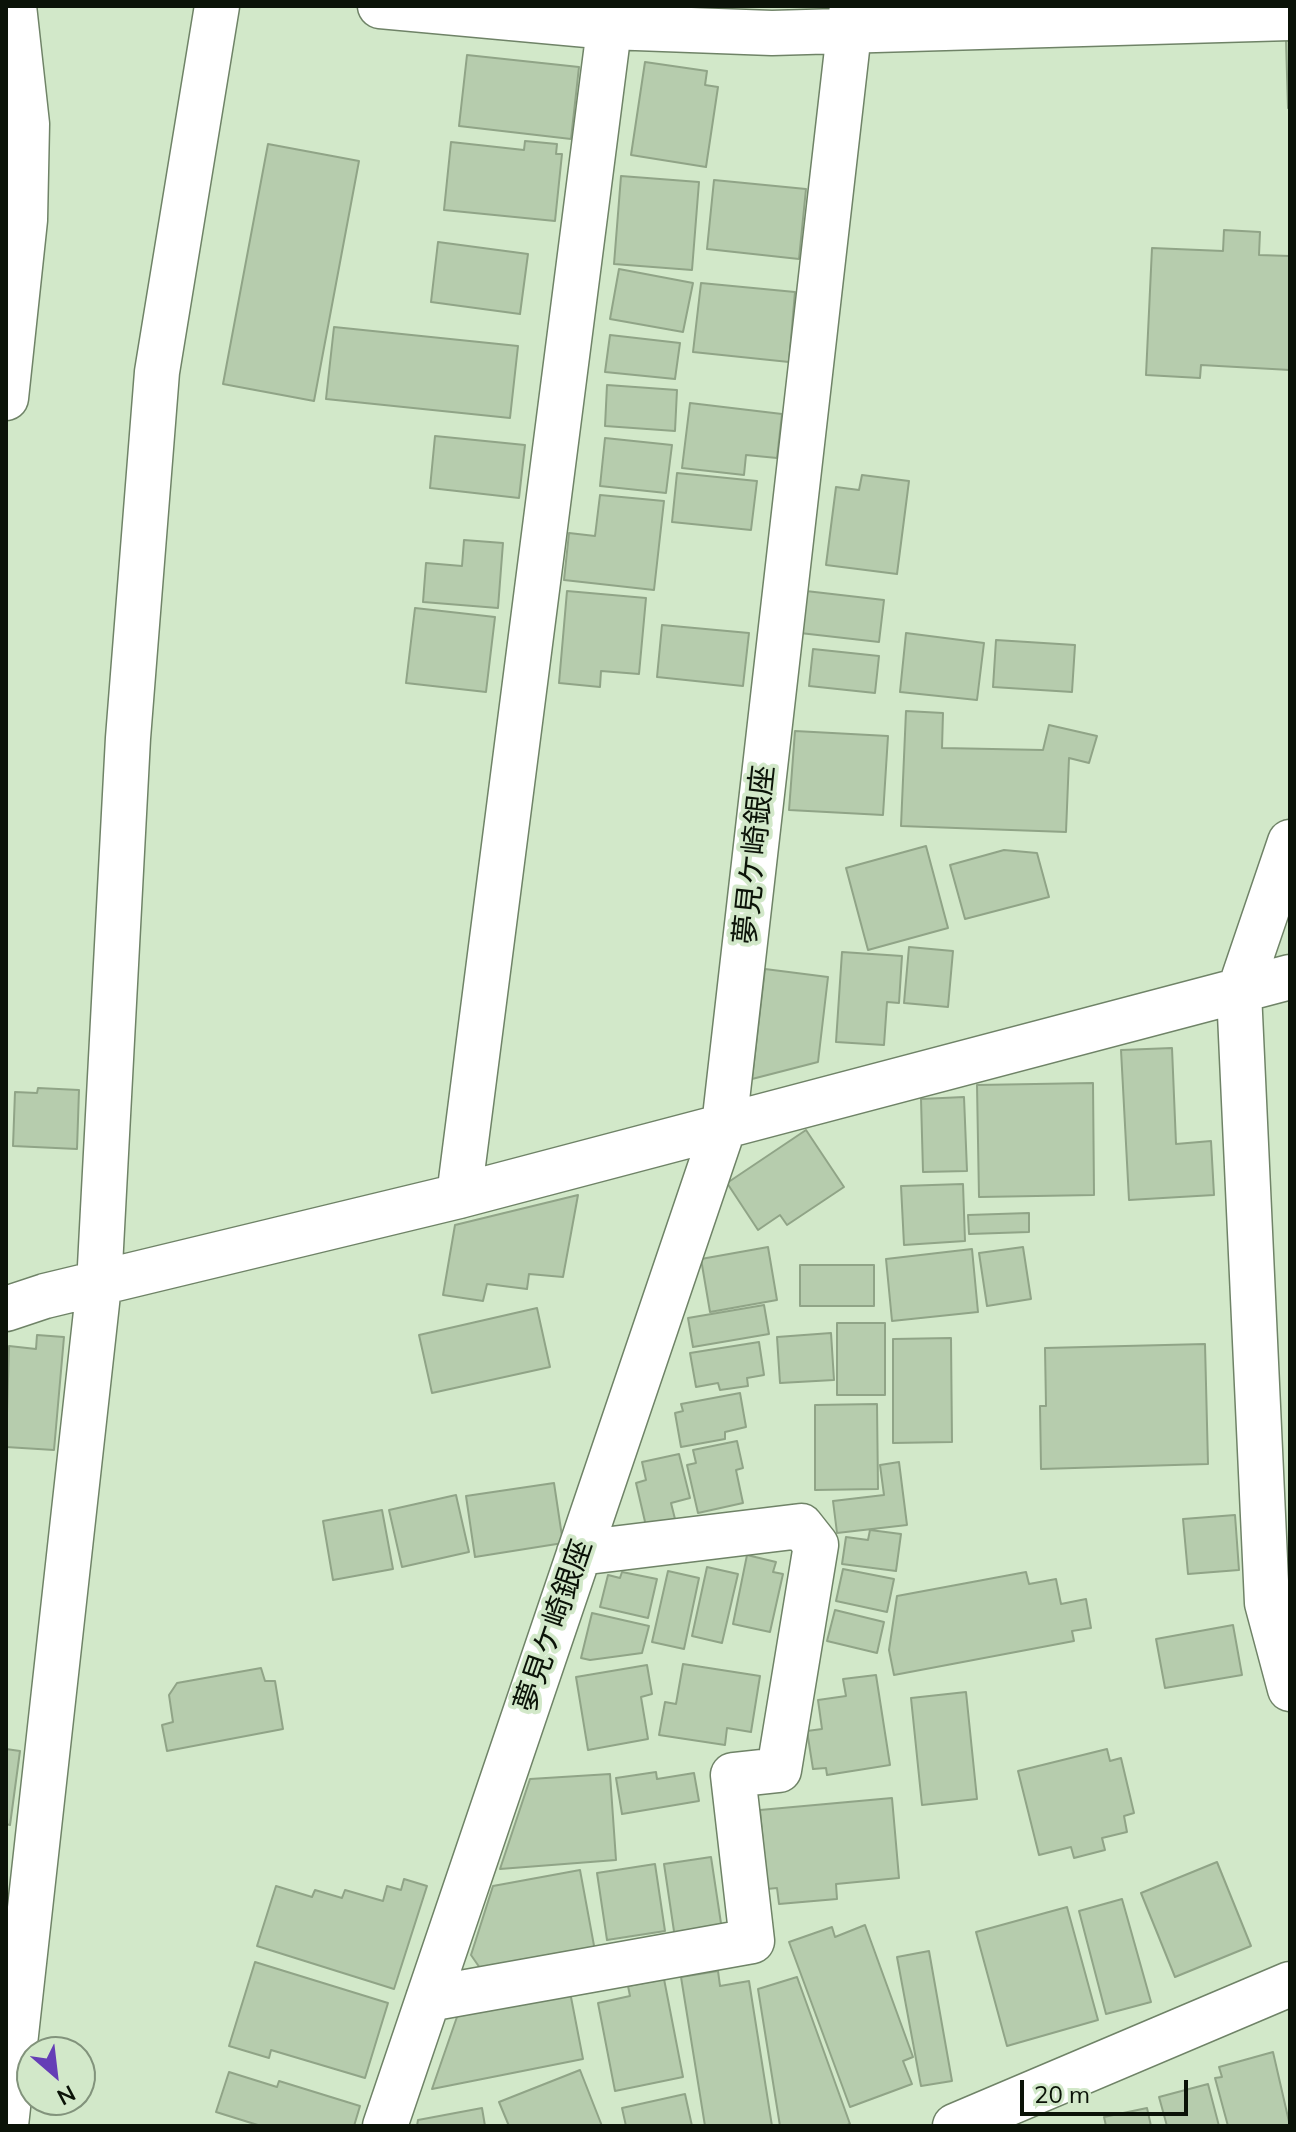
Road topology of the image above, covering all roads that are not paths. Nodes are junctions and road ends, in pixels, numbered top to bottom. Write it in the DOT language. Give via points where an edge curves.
graph roads {
  1 [pos="14,6"];
  2 [pos="217,6"];
  3 [pos="380,6"];
  4 [pos="451,9"];
  5 [pos="610,17"];
  6 [pos="1290,18"];
  7 [pos="850,19"];
  8 [pos="6,398"];
  9 [pos="1290,842"];
  10 [pos="1290,977"];
  11 [pos="1239,992"];
  12 [pos="724,1126"];
  13 [pos="459,1196"];
  14 [pos="99,1285"];
  15 [pos="6,1309"];
  16 [pos="1273,1354"];
  17 [pos="579,1553"];
  18 [pos="1290,1689"];
  19 [pos="1290,1984"];
  20 [pos="428,1999"];
  21 [pos="6,2125"];
  22 [pos="385,2126"];
  23 [pos="955,2126"];
  1 -- 8 [label="street" via="27,124 25,204"];
  2 -- 14 [label="street" via="157,372 127,754"];
  3 -- 4 [label="street"];
  4 -- 5 [label="street"];
  5 -- 7 [label="street"];
  5 -- 13 [label="street"];
  6 -- 7 [label="street"];
  7 -- 12 [label="street, 夢見ケ崎銀座"];
  9 -- 11 [label="street"];
  10 -- 11 [label="street"];
  11 -- 12 [label="street"];
  11 -- 16 [label="street"];
  12 -- 13 [label="street"];
  12 -- 17 [label="street, 夢見ケ崎銀座"];
  13 -- 14 [label="street"];
  14 -- 15 [label="street"];
  14 -- 21 [label="street"];
  16 -- 18 [label="street" via="1267,1603"];
  17 -- 20 [label="street, 夢見ケ崎銀座"];
  17 -- 20 [label="street" via="801,1526 816,1545 779,1770 733,1775 752,1941"];
  19 -- 23 [label="street"];
  20 -- 22 [label="street, 夢見ケ崎銀座"];
}
